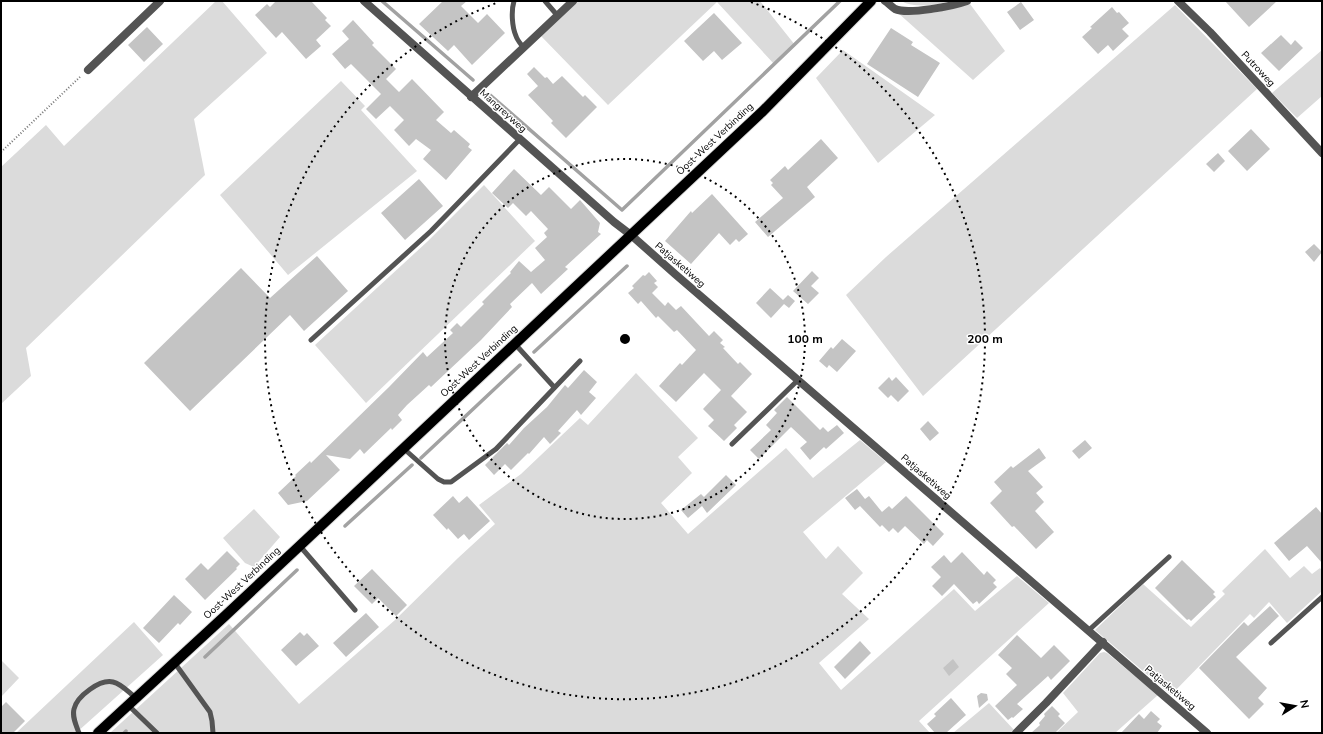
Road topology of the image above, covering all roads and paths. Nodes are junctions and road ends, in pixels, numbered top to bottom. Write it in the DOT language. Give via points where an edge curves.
graph roads {
  1 [pos="160,1"];
  2 [pos="364,1"];
  3 [pos="514,1"];
  4 [pos="544,1"];
  5 [pos="573,1"];
  6 [pos="870,1"];
  7 [pos="885,1"];
  8 [pos="966,1"];
  9 [pos="1178,1"];
  10 [pos="557,15"];
  11 [pos="523,47"];
  12 [pos="88,70"];
  13 [pos="471,96"];
  14 [pos="520,139"];
  15 [pos="1,152"];
  16 [pos="1322,153"];
  17 [pos="632,235"];
  18 [pos="311,340"];
  19 [pos="515,344"];
  20 [pos="580,361"];
  21 [pos="798,380"];
  22 [pos="554,387"];
  23 [pos="732,444"];
  24 [pos="403,448"];
  25 [pos="299,545"];
  26 [pos="1169,557"];
  27 [pos="1322,597"];
  28 [pos="354,610"];
  29 [pos="1089,630"];
  30 [pos="1103,642"];
  31 [pos="1271,643"];
  32 [pos="174,662"];
  33 [pos="132,702"];
  34 [pos="79,733"];
  35 [pos="98,733"];
  36 [pos="157,733"];
  37 [pos="213,733"];
  38 [pos="1016,733"];
  39 [pos="1207,733"];
  1 -- 12 [label="street"];
  2 -- 13 [label="street, Mangreyweg"];
  3 -- 11 [label="lane" via="514,31"];
  4 -- 10 [label="lane"];
  5 -- 10 [label="street"];
  6 -- 17 [label="main road, Oost-West Verbinding" via="763,111"];
  7 -- 8 [label="street" via="896,10 912,11 932,10"];
  9 -- 16 [label="street, Putroweg"];
  10 -- 11 [label="street"];
  11 -- 13 [label="street"];
  12 -- 15 [label="path"];
  13 -- 14 [label="street, Mangreyweg"];
  14 -- 17 [label="street, Mangreyweg"];
  14 -- 18 [label="lane" via="431,231"];
  17 -- 19 [label="main road, Oost-West Verbinding"];
  17 -- 21 [label="street, Patjasketiweg"];
  19 -- 22 [label="lane"];
  19 -- 24 [label="main road, Oost-West Verbinding"];
  20 -- 22 [label="lane"];
  21 -- 23 [label="lane"];
  21 -- 29 [label="street, Patjasketiweg"];
  22 -- 24 [label="lane" via="496,449 451,482 438,479"];
  24 -- 25 [label="main road, Oost-West Verbinding"];
  25 -- 28 [label="lane"];
  25 -- 32 [label="main road, Oost-West Verbinding"];
  26 -- 29 [label="lane"];
  27 -- 31 [label="lane"];
  29 -- 30 [label="street, Patjasketiweg"];
  30 -- 38 [label="street"];
  30 -- 39 [label="street, Patjasketiweg"];
  32 -- 33 [label="main road, Oost-West Verbinding"];
  32 -- 37 [label="lane" via="210,712"];
  33 -- 34 [label="lane" via="119,684 106,681 97,684 85,693 74,708 73,717"];
  33 -- 35 [label="main road, Oost-West Verbinding"];
  33 -- 36 [label="lane"];
}
